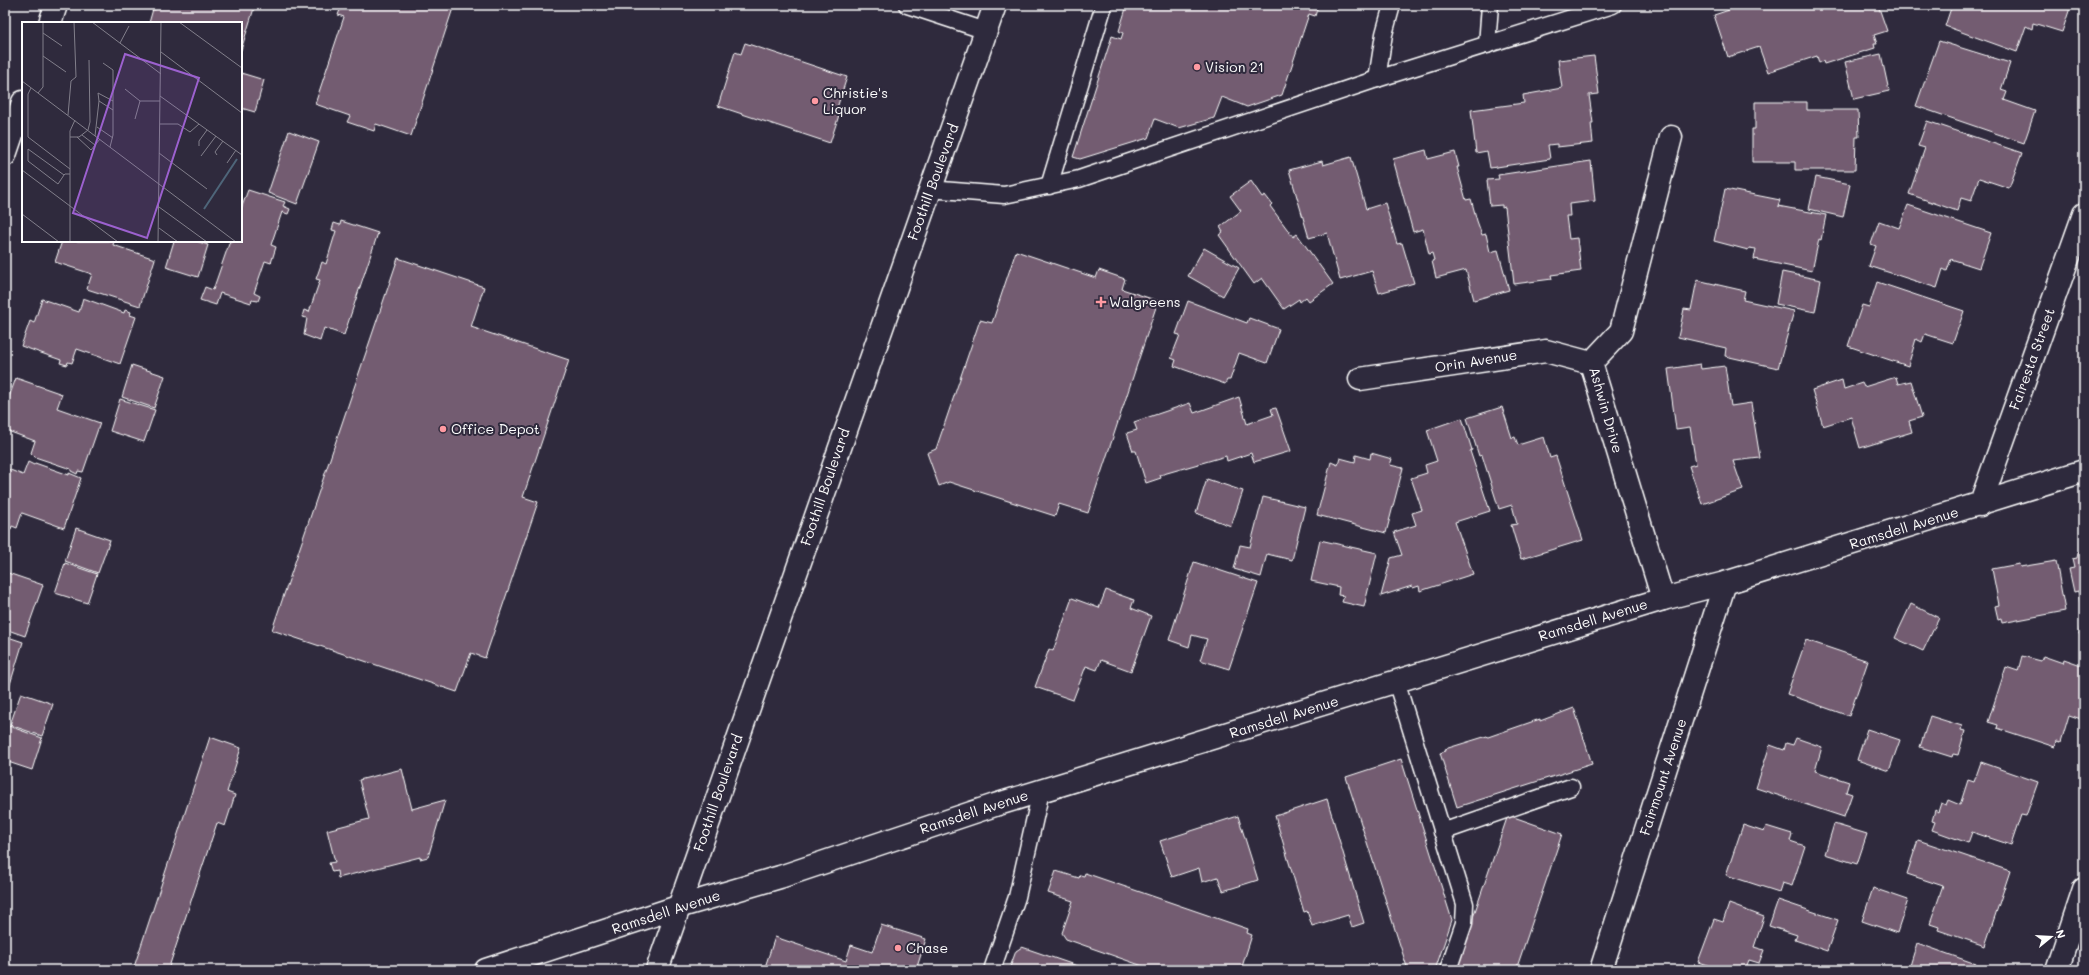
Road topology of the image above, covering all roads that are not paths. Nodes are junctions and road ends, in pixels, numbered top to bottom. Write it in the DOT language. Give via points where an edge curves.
graph roads {
  1 [pos="56,5"];
  2 [pos="907,5"];
  3 [pos="995,5"];
  4 [pos="1104,5"];
  5 [pos="1392,5"];
  6 [pos="1490,5"];
  7 [pos="1612,5"];
  8 [pos="50,22"];
  9 [pos="986,31"];
  10 [pos="1487,45"];
  11 [pos="1377,79"];
  12 [pos="22,105"];
  13 [pos="1671,137"];
  14 [pos="5,155"];
  15 [pos="1049,186"];
  16 [pos="930,189"];
  17 [pos="2084,214"];
  18 [pos="1590,363"];
  19 [pos="1360,379"];
  20 [pos="2084,471"];
  21 [pos="1980,505"];
  22 [pos="1725,583"];
  23 [pos="1663,599"];
  24 [pos="1396,681"];
  25 [pos="1571,787"];
  26 [pos="1041,791"];
  27 [pos="1442,832"];
  28 [pos="2084,889"];
  29 [pos="678,907"];
  30 [pos="486,970"];
  31 [pos="657,970"];
  32 [pos="992,970"];
  33 [pos="1448,970"];
  34 [pos="1601,970"];
  35 [pos="2057,970"];
  1 -- 8 [label="street"];
  2 -- 9 [label="lane"];
  3 -- 9 [label="street, Foothill Boulevard"];
  4 -- 15 [label="lane"];
  5 -- 11 [label="lane" via="1384,34"];
  6 -- 10 [label="lane"];
  7 -- 10 [label="lane"];
  9 -- 16 [label="street, Foothill Boulevard"];
  10 -- 11 [label="lane"];
  11 -- 15 [label="lane" via="1144,158"];
  12 -- 14 [label="street"];
  13 -- 18 [label="street, Ashwin Drive" via="1621,331"];
  15 -- 16 [label="lane" via="1004,195"];
  16 -- 29 [label="street, Foothill Boulevard"];
  17 -- 21 [label="street, Fairesta Street"];
  18 -- 19 [label="street, Orin Avenue" via="1546,351"];
  18 -- 23 [label="street, Ashwin Drive"];
  20 -- 21 [label="street, Ramsdell Avenue"];
  21 -- 22 [label="street, Ramsdell Avenue"];
  22 -- 23 [label="street, Ramsdell Avenue"];
  22 -- 34 [label="street, Fairmount Avenue"];
  23 -- 24 [label="street, Ramsdell Avenue"];
  24 -- 26 [label="street, Ramsdell Avenue"];
  24 -- 27 [label="lane"];
  25 -- 27 [label="lane"];
  26 -- 29 [label="street, Ramsdell Avenue" via="780,877"];
  26 -- 32 [label="lane" via="1017,897"];
  27 -- 33 [label="lane" via="1465,904 1464,923"];
  28 -- 35 [label="street"];
  29 -- 30 [label="street, Ramsdell Avenue"];
  29 -- 31 [label="street, Foothill Boulevard"];
}
